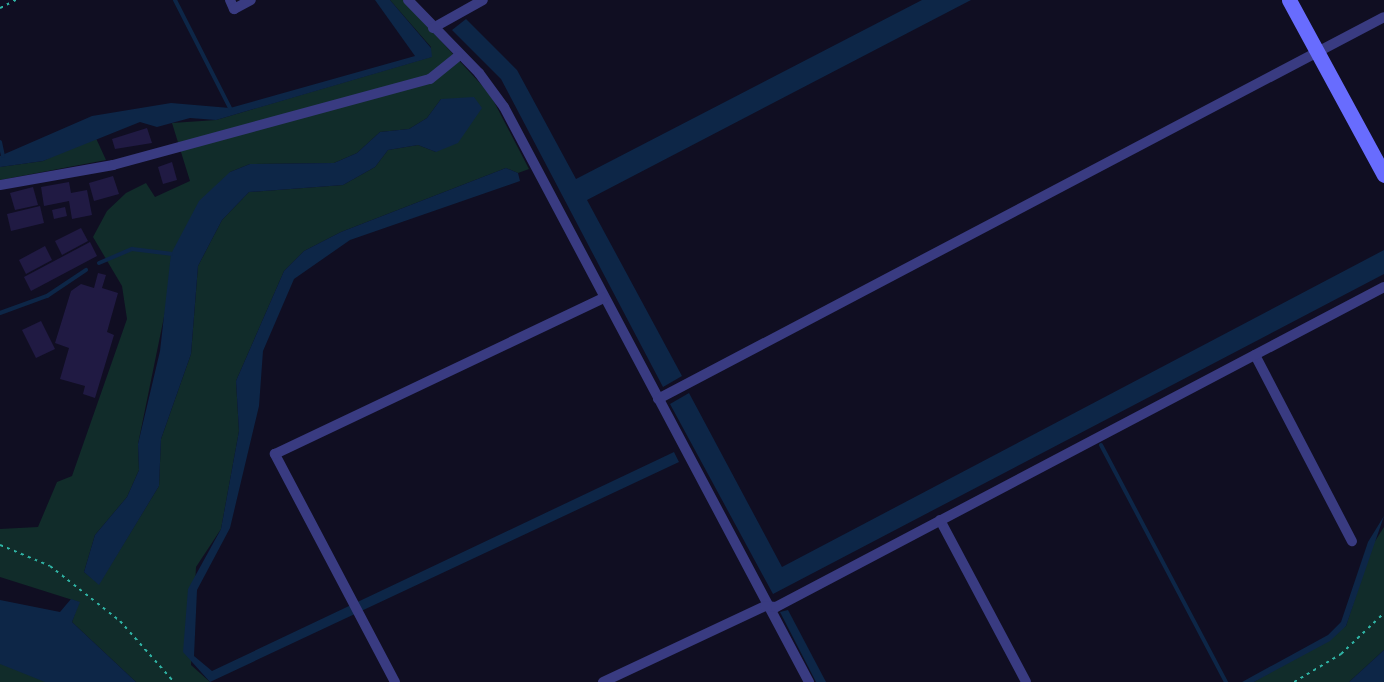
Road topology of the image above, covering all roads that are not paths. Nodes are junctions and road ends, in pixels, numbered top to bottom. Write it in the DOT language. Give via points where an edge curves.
graph roads {
  1 [pos="230,0"];
  2 [pos="251,0"];
  3 [pos="408,0"];
  4 [pos="483,0"];
  5 [pos="1289,0"];
  6 [pos="1384,17"];
  7 [pos="433,28"];
  8 [pos="1317,52"];
  9 [pos="458,56"];
  10 [pos="1384,175"];
  11 [pos="0,184"];
  12 [pos="1384,287"];
  13 [pos="604,298"];
  14 [pos="1255,355"];
  15 [pos="658,399"];
  16 [pos="940,520"];
  17 [pos="1352,541"];
  18 [pos="765,606"];
  19 [pos="395,682"];
  20 [pos="603,682"];
  21 [pos="809,682"];
  22 [pos="1026,682"];
  1 -- 2 [label="street" via="234,9"];
  3 -- 7 [label="street"];
  4 -- 7 [label="street"];
  5 -- 8 [label="street"];
  6 -- 8 [label="street"];
  7 -- 9 [label="street"];
  8 -- 10 [label="street"];
  8 -- 15 [label="street"];
  9 -- 11 [label="street" via="430,79 113,165"];
  9 -- 13 [label="street" via="494,89"];
  12 -- 14 [label="street"];
  13 -- 15 [label="street"];
  13 -- 19 [label="street" via="275,454"];
  14 -- 16 [label="street"];
  14 -- 17 [label="street"];
  15 -- 18 [label="street"];
  16 -- 18 [label="street" via="776,607"];
  16 -- 22 [label="street"];
  18 -- 20 [label="street"];
  18 -- 21 [label="street"];
}
